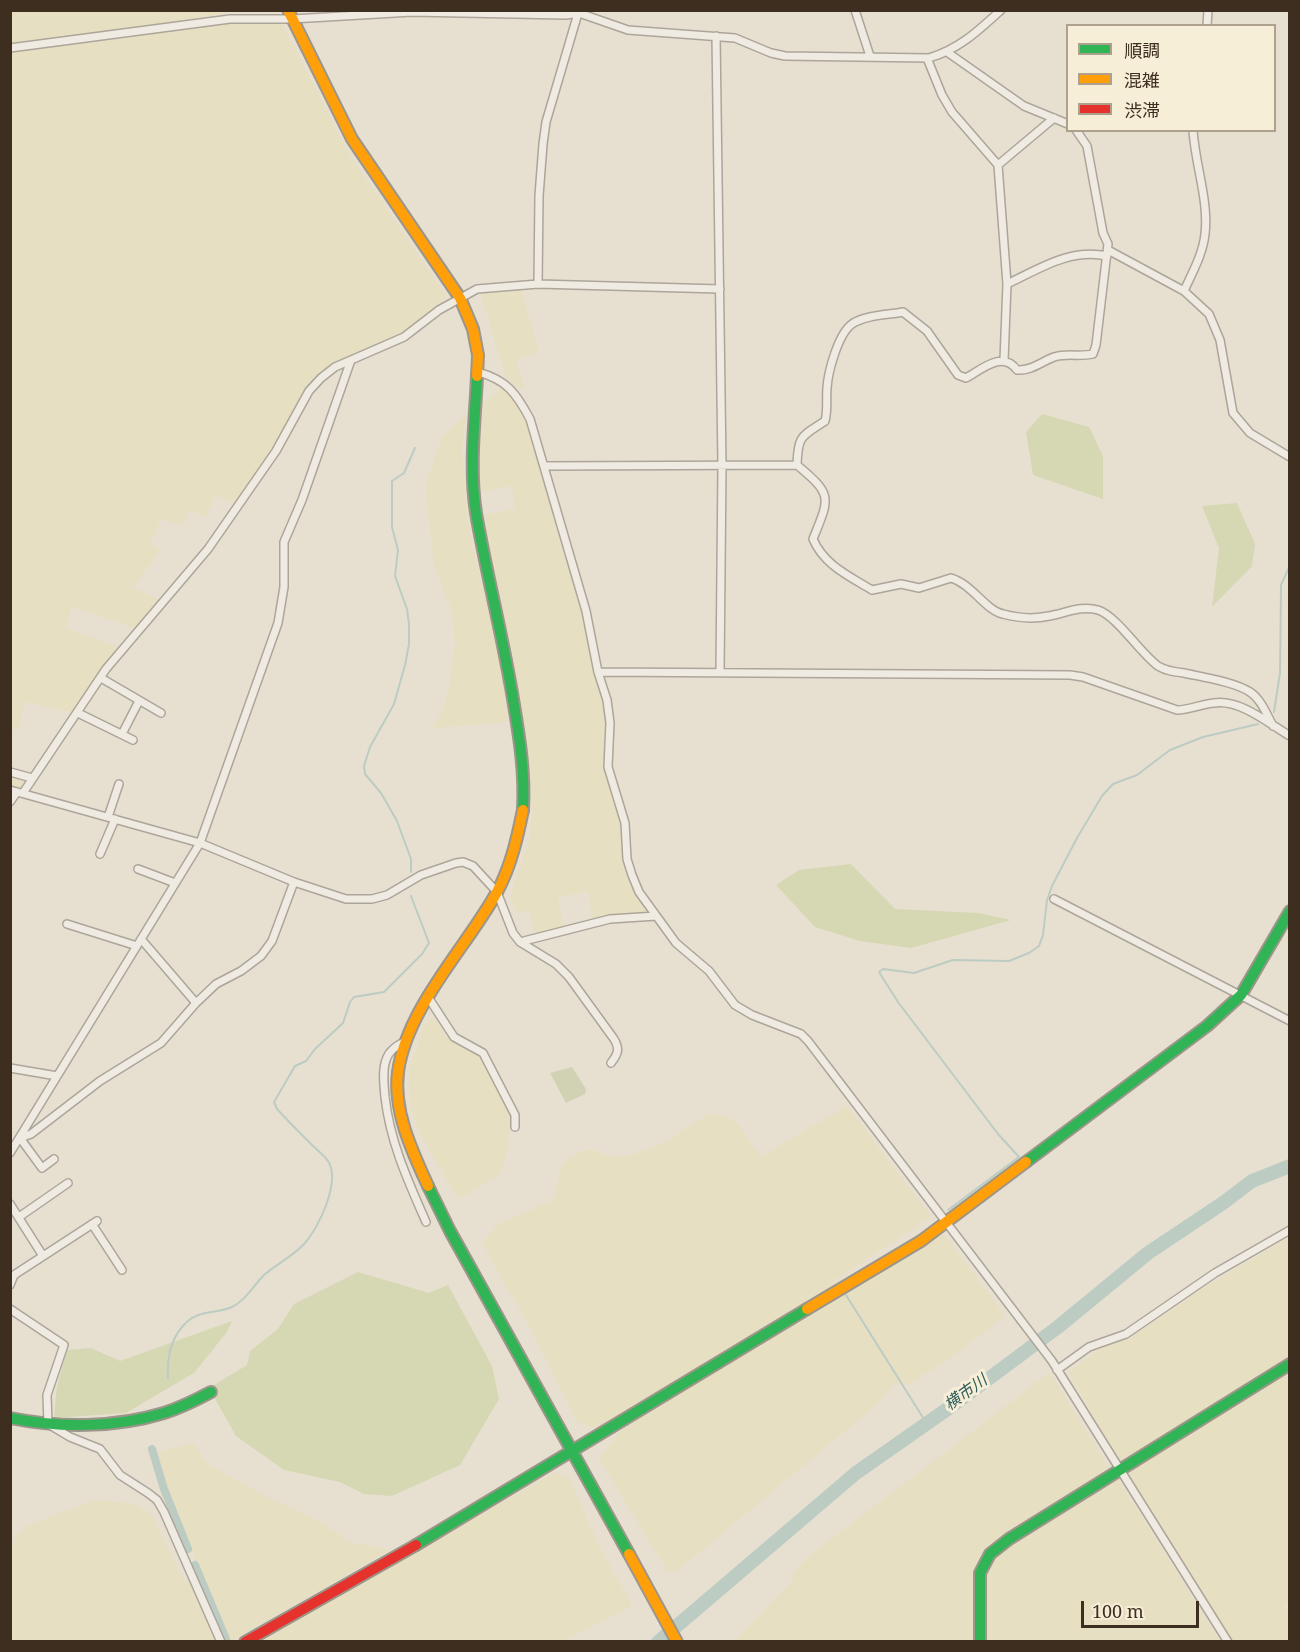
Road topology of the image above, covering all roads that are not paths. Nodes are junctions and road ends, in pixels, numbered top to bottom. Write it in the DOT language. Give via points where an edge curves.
graph roads {
  1 [pos="855,10"];
  2 [pos="1001,10"];
  3 [pos="412,11"];
  4 [pos="578,12"];
  5 [pos="290,15"];
  6 [pos="716,36"];
  7 [pos="10,48"];
  8 [pos="947,52"];
  9 [pos="870,56"];
  10 [pos="927,58"];
  11 [pos="1054,118"];
  12 [pos="1066,122"];
  13 [pos="1077,132"];
  14 [pos="1193,132"];
  15 [pos="998,165"];
  16 [pos="1108,253"];
  17 [pos="538,284"];
  18 [pos="1007,284"];
  19 [pos="720,289"];
  20 [pos="1184,291"];
  21 [pos="460,298"];
  22 [pos="351,360"];
  23 [pos="1004,360"];
  24 [pos="478,372"];
  25 [pos="1290,457"];
  26 [pos="797,465"];
  27 [pos="544,466"];
  28 [pos="722,466"];
  29 [pos="598,672"];
  30 [pos="720,672"];
  31 [pos="100,678"];
  32 [pos="139,701"];
  33 [pos="78,713"];
  34 [pos="161,713"];
  35 [pos="1273,726"];
  36 [pos="122,734"];
  37 [pos="1290,736"];
  38 [pos="133,740"];
  39 [pos="10,772"];
  40 [pos="32,778"];
  41 [pos="120,784"];
  42 [pos="17,791"];
  43 [pos="10,802"];
  44 [pos="112,818"];
  45 [pos="200,843"];
  46 [pos="100,854"];
  47 [pos="138,868"];
  48 [pos="294,882"];
  49 [pos="175,883"];
  50 [pos="497,892"];
  51 [pos="1054,899"];
  52 [pos="1290,911"];
  53 [pos="656,916"];
  54 [pos="67,924"];
  55 [pos="139,942"];
  56 [pos="520,942"];
  57 [pos="1241,995"];
  58 [pos="428,997"];
  59 [pos="196,1003"];
  60 [pos="1290,1021"];
  61 [pos="406,1041"];
  62 [pos="611,1063"];
  63 [pos="10,1068"];
  64 [pos="57,1077"];
  65 [pos="515,1127"];
  66 [pos="20,1138"];
  67 [pos="10,1153"];
  68 [pos="54,1159"];
  69 [pos="68,1183"];
  70 [pos="10,1204"];
  71 [pos="19,1217"];
  72 [pos="947,1221"];
  73 [pos="426,1222"];
  74 [pos="1290,1230"];
  75 [pos="43,1256"];
  76 [pos="122,1269"];
  77 [pos="10,1285"];
  78 [pos="10,1310"];
  79 [pos="1290,1364"];
  80 [pos="1057,1370"];
  81 [pos="211,1392"];
  82 [pos="10,1418"];
  83 [pos="48,1424"];
  84 [pos="573,1450"];
  85 [pos="1119,1470"];
  86 [pos="221,1641"];
  87 [pos="245,1641"];
  88 [pos="677,1641"];
  89 [pos="980,1641"];
  90 [pos="1227,1641"];
  1 -- 9 [label="street"];
  2 -- 8 [label="street"];
  3 -- 4 [label="street"];
  3 -- 5 [label="street"];
  4 -- 6 [label="street" via="628,30"];
  4 -- 17 [label="street" via="543,144"];
  5 -- 7 [label="street" via="230,19"];
  5 -- 21 [label="street" via="362,155"];
  6 -- 9 [label="street" via="735,38 785,56"];
  6 -- 19 [label="street"];
  8 -- 10 [label="street"];
  8 -- 11 [label="street" via="1024,106"];
  9 -- 10 [label="street"];
  10 -- 15 [label="street" via="952,112"];
  11 -- 12 [label="street"];
  11 -- 15 [label="street"];
  13 -- 16 [label="street" via="1087,146"];
  14 -- 20 [label="street" via="1205,234"];
  15 -- 18 [label="street"];
  16 -- 18 [label="street" via="1060,259"];
  16 -- 20 [label="street"];
  16 -- 23 [label="street" via="1093,354 1056,356 1021,371"];
  17 -- 19 [label="street"];
  17 -- 21 [label="street" via="477,289"];
  18 -- 23 [label="street"];
  19 -- 28 [label="street"];
  20 -- 25 [label="street" via="1212,319 1220,340 1233,413 1250,433"];
  21 -- 22 [label="street" via="404,337"];
  21 -- 24 [label="street" via="477,341"];
  22 -- 31 [label="street" via="335,367 309,391 276,451 208,549"];
  22 -- 45 [label="street" via="284,542 284,587 278,623"];
  23 -- 26 [label="street" via="966,378 958,375 927,331 903,312 855,323 842,336 831,364 825,421 802,436 797,445"];
  24 -- 27 [label="street" via="495,377 518,397 530,418"];
  24 -- 50 [label="street" via="473,465 476,511 511,677 524,773 521,825 514,854"];
  26 -- 28 [label="street"];
  26 -- 35 [label="street" via="818,483 826,497 813,539 819,552 872,590 901,584 919,588 951,578 1003,614 1047,617 1083,607 1101,610 1160,667 1251,692"];
  27 -- 28 [label="street"];
  27 -- 29 [label="street" via="586,611"];
  28 -- 30 [label="street"];
  29 -- 30 [label="street"];
  29 -- 53 [label="street" via="610,714 608,767 625,823 627,859 639,892"];
  30 -- 35 [label="street" via="1070,675 1177,710 1214,702 1232,703"];
  31 -- 32 [label="street"];
  31 -- 33 [label="street"];
  32 -- 34 [label="street"];
  32 -- 36 [label="street"];
  33 -- 36 [label="street"];
  33 -- 40 [label="street"];
  35 -- 37 [label="street"];
  36 -- 38 [label="street"];
  39 -- 40 [label="street"];
  40 -- 42 [label="street"];
  41 -- 44 [label="street"];
  42 -- 43 [label="street"];
  42 -- 44 [label="street"];
  44 -- 45 [label="street"];
  44 -- 46 [label="street"];
  45 -- 48 [label="street"];
  45 -- 49 [label="street"];
  47 -- 49 [label="street"];
  48 -- 50 [label="street" via="346,899 372,899 387,895 421,875 463,862 473,866"];
  48 -- 59 [label="street" via="272,940 261,956 216,984"];
  49 -- 55 [label="street"];
  50 -- 56 [label="street"];
  50 -- 58 [label="street"];
  51 -- 57 [label="street"];
  52 -- 57 [label="street"];
  53 -- 56 [label="street" via="610,919"];
  53 -- 72 [label="street" via="676,943 709,971 735,1005 801,1034 808,1041"];
  54 -- 55 [label="street"];
  55 -- 59 [label="street"];
  55 -- 64 [label="street"];
  56 -- 62 [label="street" via="556,964 582,993 618,1047"];
  57 -- 60 [label="street"];
  57 -- 72 [label="street" via="1207,1026"];
  58 -- 61 [label="street"];
  58 -- 65 [label="street" via="454,1037 483,1053 515,1115"];
  59 -- 66 [label="street" via="161,1043"];
  61 -- 73 [label="street" via="386,1058 388,1122"];
  61 -- 84 [label="street" via="398,1094 400,1113 416,1160 450,1232"];
  63 -- 64 [label="street"];
  64 -- 66 [label="street"];
  66 -- 67 [label="street"];
  66 -- 68 [label="street" via="42,1168"];
  69 -- 71 [label="street"];
  70 -- 71 [label="street"];
  71 -- 75 [label="street"];
  72 -- 80 [label="street"];
  72 -- 84 [label="street" via="921,1241"];
  74 -- 80 [label="street" via="1215,1273 1126,1334 1089,1347"];
  75 -- 76 [label="street" via="94,1222"];
  75 -- 77 [label="street" via="14,1275"];
  78 -- 83 [label="street" via="64,1345 47,1395"];
  79 -- 85 [label="street"];
  80 -- 85 [label="street"];
  81 -- 83 [label="street" via="160,1414"];
  82 -- 83 [label="street"];
  83 -- 86 [label="street" via="100,1449 120,1475 157,1500"];
  84 -- 87 [label="street"];
  84 -- 88 [label="street"];
  85 -- 89 [label="street" via="990,1554 980,1573"];
  85 -- 90 [label="street"];
}
